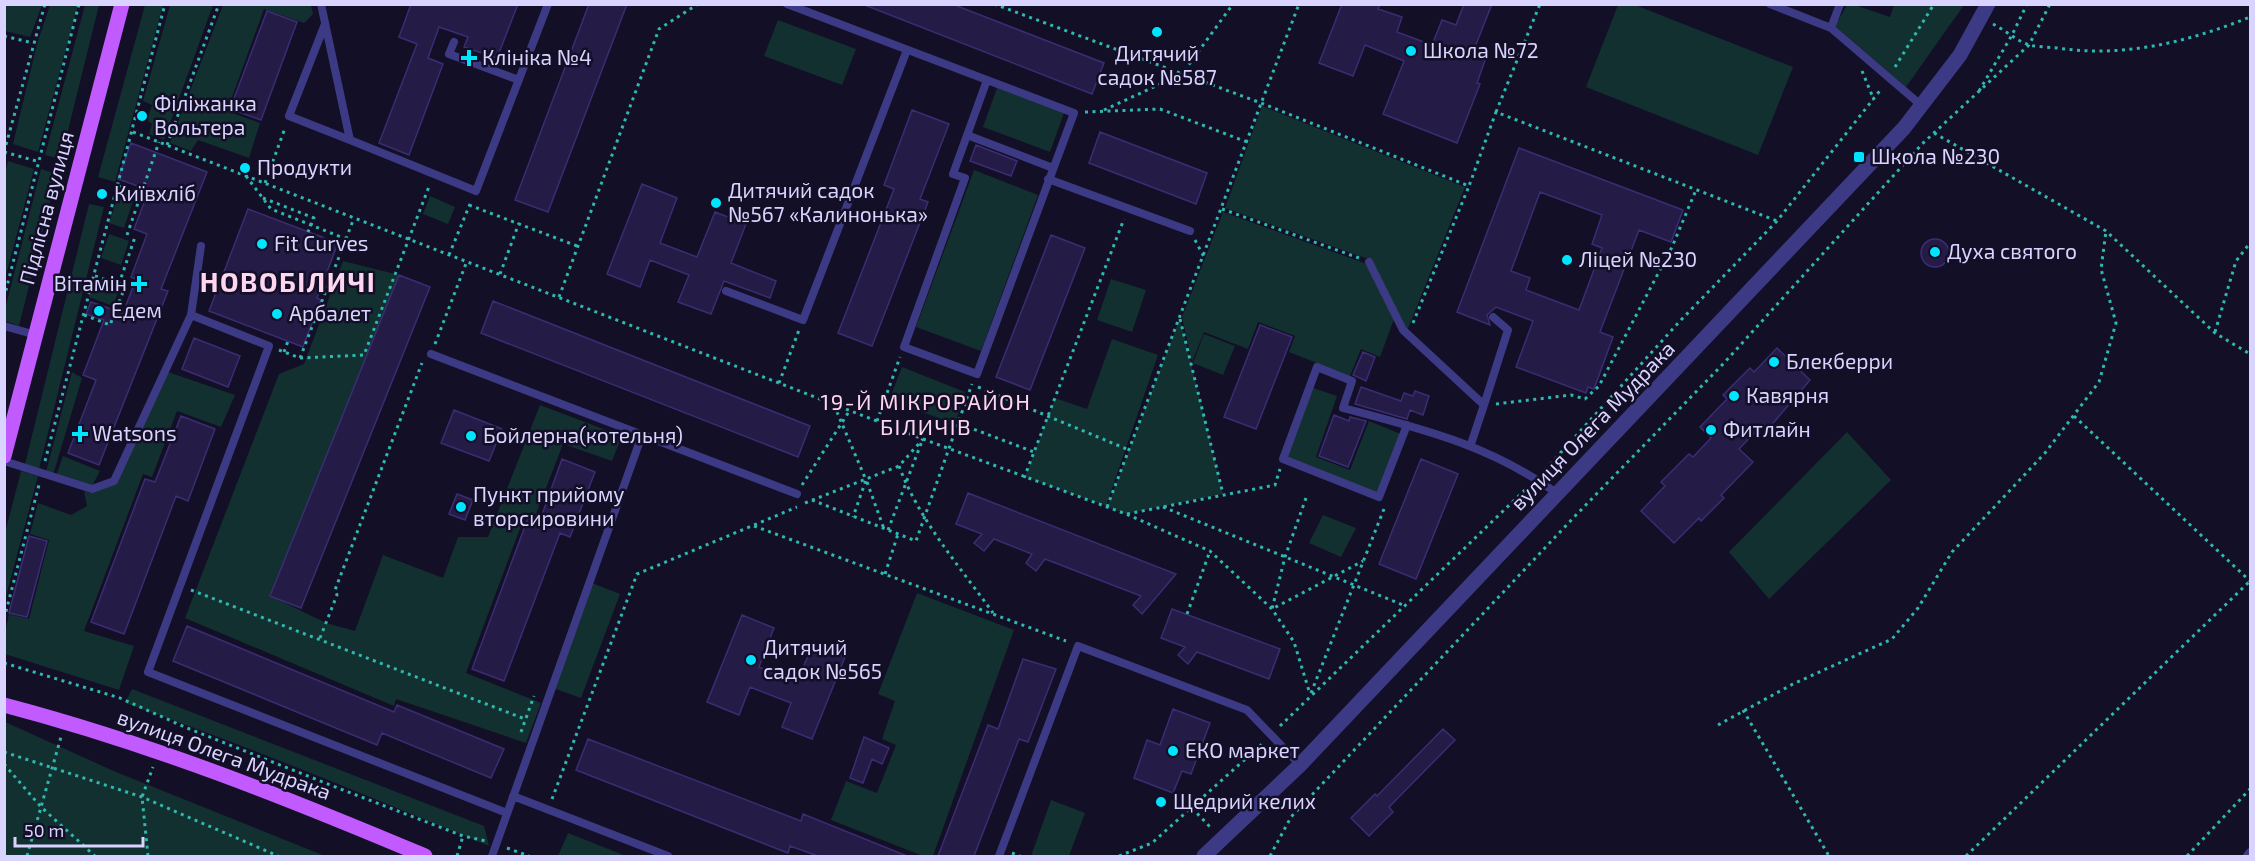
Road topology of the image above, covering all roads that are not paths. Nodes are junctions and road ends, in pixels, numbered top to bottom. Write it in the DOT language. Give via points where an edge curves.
graph roads {
  1 [pos="122,4"];
  2 [pos="321,4"];
  3 [pos="548,4"];
  4 [pos="788,4"];
  5 [pos="1770,4"];
  6 [pos="1840,4"];
  7 [pos="1984,11"];
  8 [pos="325,23"];
  9 [pos="1831,28"];
  10 [pos="454,42"];
  11 [pos="907,50"];
  12 [pos="519,80"];
  13 [pos="987,80"];
  14 [pos="1922,106"];
  15 [pos="967,135"];
  16 [pos="350,140"];
  17 [pos="1053,168"];
  18 [pos="1048,179"];
  19 [pos="1190,231"];
  20 [pos="201,246"];
  21 [pos="1369,262"];
  22 [pos="726,291"];
  23 [pos="191,315"];
  24 [pos="1493,317"];
  25 [pos="4,326"];
  26 [pos="36,335"];
  27 [pos="431,354"];
  28 [pos="1484,405"];
  29 [pos="1407,425"];
  30 [pos="642,435"];
  31 [pos="1471,444"];
  32 [pos="4,456"];
  33 [pos="4,461"];
  34 [pos="796,494"];
  35 [pos="1558,494"];
  36 [pos="4,705"];
  37 [pos="1300,765"];
  38 [pos="513,796"];
  39 [pos="507,813"];
  40 [pos="2250,852"];
  41 [pos="425,856"];
  42 [pos="492,856"];
  43 [pos="668,856"];
  44 [pos="999,856"];
  45 [pos="1204,856"];
  46 [pos="2247,856"];
  1 -- 26 [label="main road, Підлісна вулиця"];
  2 -- 8 [label="lane"];
  3 -- 12 [label="lane"];
  4 -- 11 [label="lane"];
  5 -- 9 [label="lane"];
  6 -- 9 [label="lane"];
  7 -- 14 [label="street, вулиця Олега Мудрака" via="1960,55"];
  8 -- 16 [label="lane"];
  8 -- 16 [label="lane" via="289,116"];
  9 -- 14 [label="lane"];
  10 -- 12 [label="lane" via="449,54"];
  11 -- 13 [label="lane"];
  11 -- 22 [label="lane" via="803,320"];
  12 -- 16 [label="lane" via="476,190"];
  13 -- 15 [label="lane"];
  13 -- 17 [label="lane" via="1074,113"];
  14 -- 35 [label="street, вулиця Олега Мудрака"];
  15 -- 17 [label="lane"];
  15 -- 18 [label="lane" via="953,174 965,178 904,347 977,374"];
  17 -- 18 [label="lane"];
  18 -- 19 [label="lane"];
  20 -- 23 [label="lane"];
  21 -- 28 [label="lane" via="1403,330"];
  23 -- 33 [label="lane" via="114,481 92,489"];
  23 -- 39 [label="lane" via="269,346 148,672"];
  24 -- 28 [label="lane" via="1508,330"];
  25 -- 26 [label="lane"];
  26 -- 32 [label="main road, Підлісна вулиця"];
  27 -- 30 [label="lane"];
  28 -- 31 [label="lane"];
  29 -- 29 [label="lane" via="1343,408 1352,381 1317,367 1283,459 1379,496"];
  29 -- 31 [label="lane"];
  30 -- 34 [label="lane"];
  30 -- 38 [label="lane"];
  31 -- 35 [label="lane"];
  35 -- 37 [label="street, вулиця Олега Мудрака"];
  36 -- 41 [label="main road, вулиця Олега Мудрака" via="66,721 237,778"];
  37 -- 44 [label="lane" via="1247,710 1078,646"];
  37 -- 45 [label="street, вулиця Олега Мудрака"];
  38 -- 39 [label="lane"];
  38 -- 43 [label="lane"];
  39 -- 42 [label="lane"];
  40 -- 46 [label="lane"];
}
